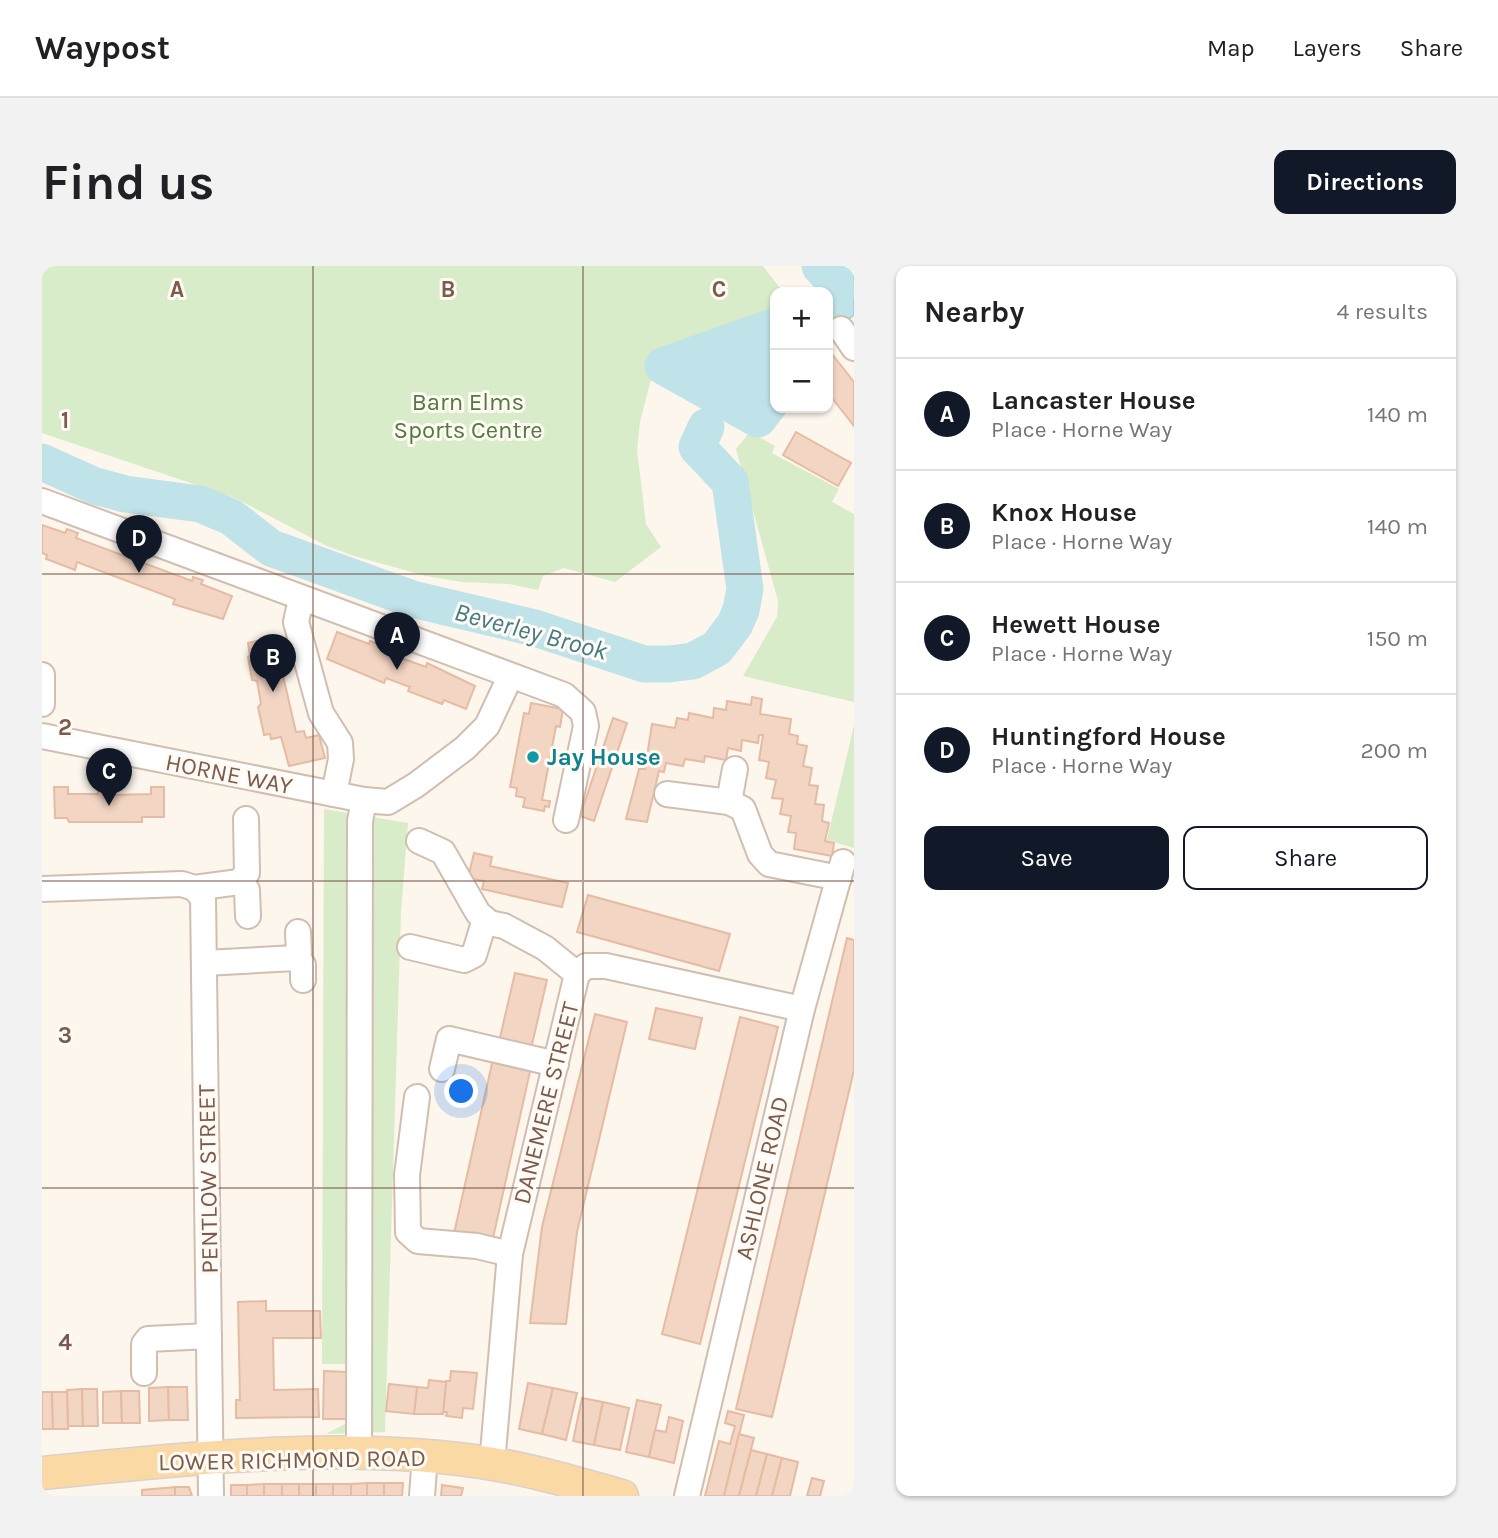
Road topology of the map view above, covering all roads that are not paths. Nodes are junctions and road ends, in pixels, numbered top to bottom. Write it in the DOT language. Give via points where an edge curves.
graph roads {
  1 [pos="42,501"];
  2 [pos="301,599"];
  3 [pos="42,675"];
  4 [pos="510,677"];
  5 [pos="42,704"];
  6 [pos="42,736"];
  7 [pos="735,769"];
  8 [pos="334,794"];
  9 [pos="667,794"];
  10 [pos="364,800"];
  11 [pos="729,802"];
  12 [pos="246,819"];
  13 [pos="566,820"];
  14 [pos="419,841"];
  15 [pos="239,882"];
  16 [pos="42,889"];
  17 [pos="198,893"];
  18 [pos="248,916"];
  19 [pos="485,919"];
  20 [pos="298,932"];
  21 [pos="411,947"];
  22 [pos="205,963"];
  23 [pos="578,974"];
  24 [pos="802,1009"];
  25 [pos="556,1064"];
  26 [pos="442,1069"];
  27 [pos="417,1097"];
  28 [pos="510,1254"];
  29 [pos="209,1336"];
  30 [pos="144,1373"];
  31 [pos="359,1454"];
  32 [pos="425,1456"];
  33 [pos="210,1459"];
  34 [pos="492,1464"];
  35 [pos="42,1473"];
  36 [pos="211,1496"];
  37 [pos="422,1496"];
  38 [pos="622,1496"];
  39 [pos="687,1496"];
  1 -- 2 [label="street"];
  2 -- 4 [label="street"];
  2 -- 8 [label="street" via="296,622 321,713 340,743"];
  3 -- 5 [label="street"];
  4 -- 10 [label="street, HORNE WAY" via="487,726 465,748 388,802"];
  4 -- 13 [label="street" via="564,695 583,712 586,726"];
  6 -- 8 [label="street, HORNE WAY"];
  7 -- 11 [label="street"];
  8 -- 10 [label="street, HORNE WAY"];
  9 -- 11 [label="street"];
  10 -- 31 [label="street" via="360,821"];
  11 -- 24 [label="street, ASHLONE ROAD" via="743,809 760,854 769,864 841,870"];
  12 -- 15 [label="street" via="247,873"];
  14 -- 19 [label="street" via="443,852"];
  15 -- 17 [label="street"];
  15 -- 18 [label="street" via="247,890"];
  16 -- 17 [label="street" via="182,884"];
  17 -- 22 [label="street, PENTLOW STREET"];
  19 -- 21 [label="street" via="474,955 464,960"];
  19 -- 23 [label="street" via="545,948"];
  20 -- 22 [label="street" via="300,969"];
  22 -- 29 [label="street, PENTLOW STREET"];
  23 -- 24 [label="street, DANEMERE STREET" via="586,967 606,967"];
  23 -- 25 [label="street, DANEMERE STREET"];
  24 -- 39 [label="street, ASHLONE ROAD"];
  25 -- 26 [label="street" via="449,1039"];
  25 -- 28 [label="street, DANEMERE STREET"];
  27 -- 28 [label="street" via="407,1175 408,1232 418,1241"];
  28 -- 34 [label="street, DANEMERE STREET"];
  29 -- 30 [label="street" via="148,1339"];
  29 -- 33 [label="street, PENTLOW STREET"];
  31 -- 32 [label="main road, LOWER RICHMOND ROAD"];
  31 -- 33 [label="main road, LOWER RICHMOND ROAD"];
  32 -- 34 [label="main road, LOWER RICHMOND ROAD"];
  32 -- 37 [label="street"];
  33 -- 35 [label="main road, LOWER RICHMOND ROAD"];
  33 -- 36 [label="street, PENTLOW STREET"];
  34 -- 38 [label="main road, LOWER RICHMOND ROAD"];
}
